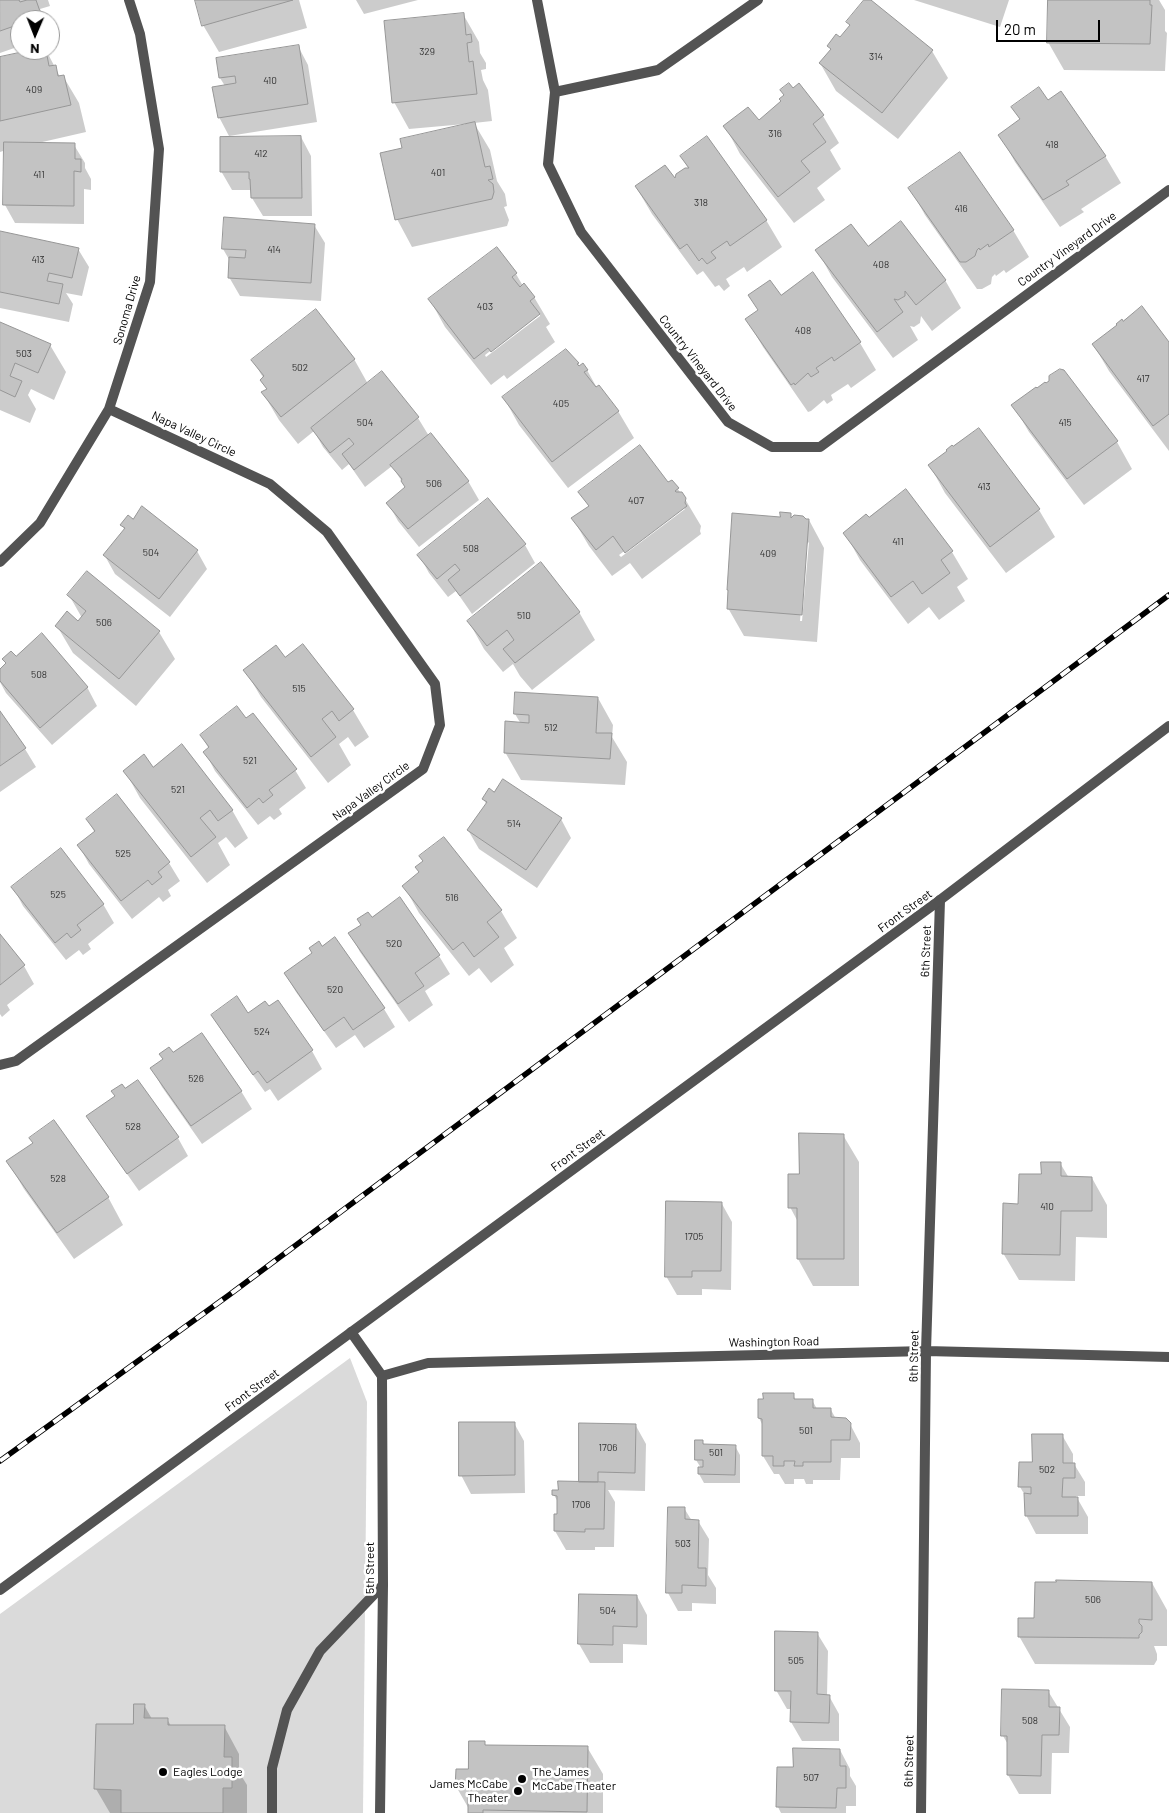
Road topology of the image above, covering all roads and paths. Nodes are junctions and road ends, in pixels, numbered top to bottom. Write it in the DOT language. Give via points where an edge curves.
graph roads {
  1 [pos="129,0"];
  2 [pos="537,0"];
  3 [pos="758,0"];
  4 [pos="555,92"];
  5 [pos="1169,190"];
  6 [pos="109,409"];
  7 [pos="0,562"];
  8 [pos="1169,726"];
  9 [pos="940,900"];
  10 [pos="0,1065"];
  11 [pos="351,1332"];
  12 [pos="926,1350"];
  13 [pos="1169,1357"];
  14 [pos="382,1376"];
  15 [pos="383,1585"];
  16 [pos="0,1590"];
  17 [pos="272,1813"];
  18 [pos="380,1813"];
  19 [pos="921,1813"];
  1 -- 6 [label="street, Sonoma Drive" via="140,34 159,149 150,282"];
  2 -- 4 [label="street, Country Vineyard Drive"];
  3 -- 4 [label="street" via="658,70"];
  4 -- 5 [label="street, Country Vineyard Drive" via="548,164 581,232 728,422 772,446 820,447"];
  6 -- 7 [label="street, Sonoma Drive" via="40,523"];
  6 -- 10 [label="street, Napa Valley Circle" via="270,484 326,532 434,684 440,725 423,769 16,1061"];
  8 -- 9 [label="street, Front Street"];
  9 -- 11 [label="street, Front Street"];
  9 -- 12 [label="street, 6th Street"];
  11 -- 14 [label="street"];
  11 -- 16 [label="street, Front Street"];
  12 -- 13 [label="street, Washington Road"];
  12 -- 14 [label="street, Washington Road" via="428,1363"];
  12 -- 19 [label="street, 6th Street"];
  14 -- 15 [label="street, 5th Street"];
  15 -- 17 [label="street" via="320,1651 287,1710 272,1768"];
  15 -- 18 [label="street, 5th Street"];
}
